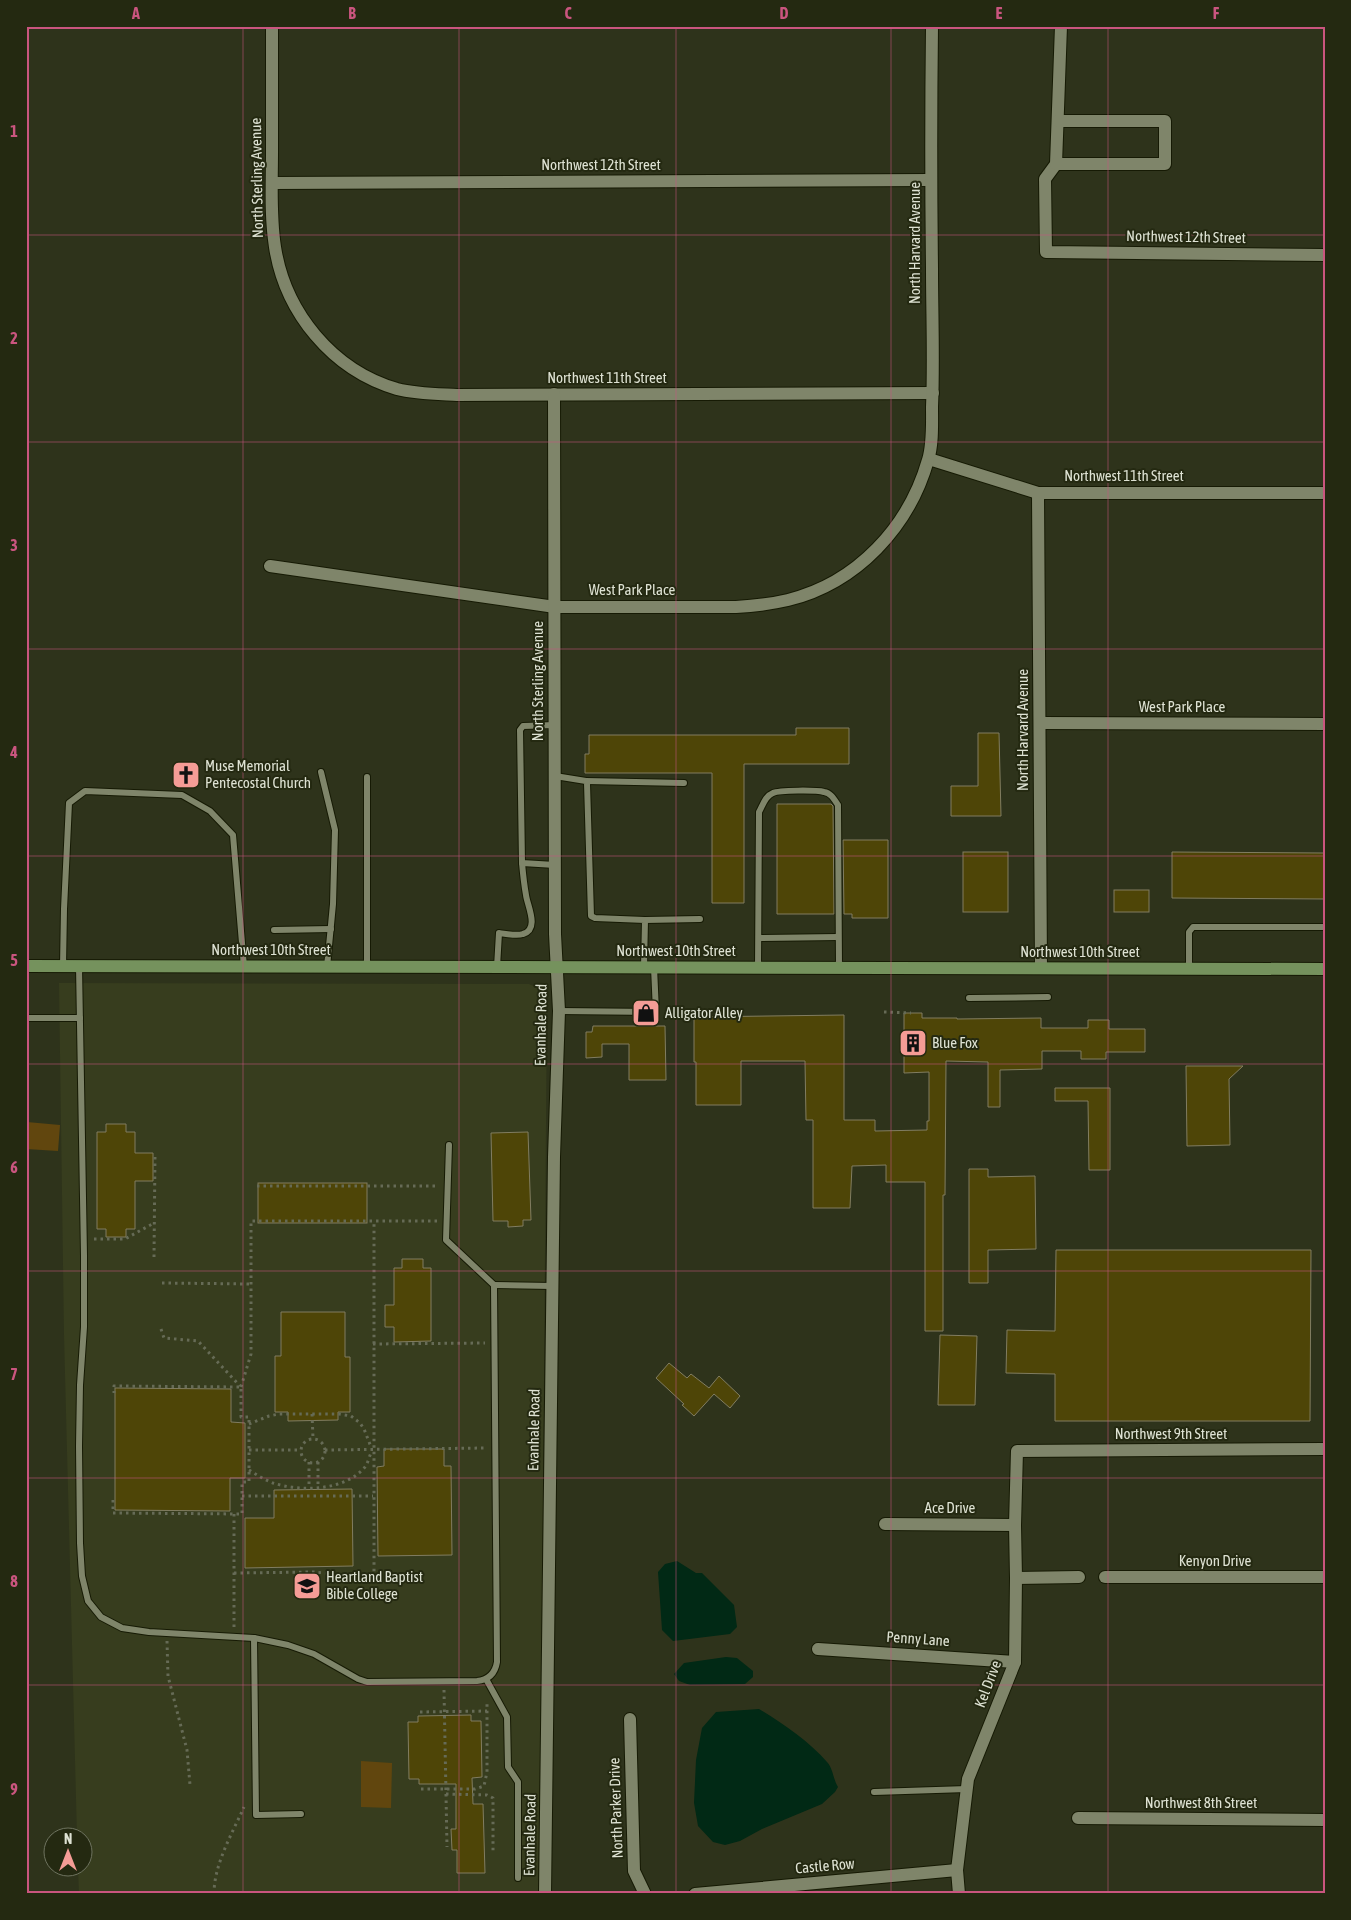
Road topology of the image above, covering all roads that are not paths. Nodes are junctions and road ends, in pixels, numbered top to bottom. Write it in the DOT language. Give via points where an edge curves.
graph roads {
  1 [pos="272,26"];
  2 [pos="932,26"];
  3 [pos="1061,26"];
  4 [pos="1058,121"];
  5 [pos="1056,164"];
  6 [pos="931,180"];
  7 [pos="272,183"];
  8 [pos="1325,255"];
  9 [pos="306,323"];
  10 [pos="933,393"];
  11 [pos="554,394"];
  12 [pos="929,459"];
  13 [pos="1038,492"];
  14 [pos="1325,493"];
  15 [pos="270,566"];
  16 [pos="555,606"];
  17 [pos="1040,723"];
  18 [pos="555,724"];
  19 [pos="1325,724"];
  20 [pos="321,772"];
  21 [pos="555,776"];
  22 [pos="367,777"];
  23 [pos="586,781"];
  24 [pos="684,783"];
  25 [pos="522,863"];
  26 [pos="555,865"];
  27 [pos="700,919"];
  28 [pos="645,920"];
  29 [pos="1325,927"];
  30 [pos="331,929"];
  31 [pos="274,930"];
  32 [pos="838,937"];
  33 [pos="758,938"];
  34 [pos="26,966"];
  35 [pos="63,966"];
  36 [pos="79,966"];
  37 [pos="244,967"];
  38 [pos="327,967"];
  39 [pos="368,967"];
  40 [pos="497,967"];
  41 [pos="557,967"];
  42 [pos="649,967"];
  43 [pos="758,967"];
  44 [pos="839,967"];
  45 [pos="1041,968"];
  46 [pos="1189,968"];
  47 [pos="1325,969"];
  48 [pos="1048,997"];
  49 [pos="969,998"];
  50 [pos="559,1011"];
  51 [pos="26,1018"];
  52 [pos="80,1018"];
  53 [pos="449,1145"];
  54 [pos="494,1285"];
  55 [pos="552,1286"];
  56 [pos="1325,1449"];
  57 [pos="1017,1451"];
  58 [pos="885,1524"];
  59 [pos="1014,1525"];
  60 [pos="1079,1577"];
  61 [pos="1105,1577"];
  62 [pos="1325,1577"];
  63 [pos="1016,1578"];
  64 [pos="254,1638"];
  65 [pos="818,1648"];
  66 [pos="1015,1662"];
  67 [pos="486,1679"];
  68 [pos="630,1719"];
  69 [pos="967,1789"];
  70 [pos="874,1792"];
  71 [pos="301,1814"];
  72 [pos="1078,1818"];
  73 [pos="1325,1820"];
  74 [pos="957,1870"];
  75 [pos="518,1878"];
  76 [pos="545,1894"];
  77 [pos="645,1894"];
  78 [pos="696,1894"];
  79 [pos="958,1894"];
  1 -- 7 [label="street, North Sterling Avenue"];
  2 -- 6 [label="street, North Harvard Avenue"];
  3 -- 4 [label="street"];
  4 -- 5 [label="street"];
  4 -- 5 [label="street" via="1165,121 1165,164"];
  5 -- 8 [label="street, Northwest 12th Street" via="1045,179 1046,252"];
  6 -- 7 [label="street, Northwest 12th Street"];
  6 -- 10 [label="street, North Harvard Avenue"];
  7 -- 9 [label="street, North Sterling Avenue" via="272,222 280,272 287,293"];
  9 -- 11 [label="street, Northwest 11th Street" via="331,352 351,367 397,389 425,394"];
  10 -- 11 [label="street, Northwest 11th Street"];
  10 -- 12 [label="street, North Harvard Avenue"];
  11 -- 16 [label="street, North Sterling Avenue"];
  12 -- 13 [label="street, Northwest 11th Street"];
  12 -- 16 [label="street, West Park Place" via="907,510 893,532 857,566 814,591 764,605"];
  13 -- 14 [label="street, Northwest 11th Street"];
  13 -- 17 [label="street, North Harvard Avenue"];
  15 -- 16 [label="street, West Park Place"];
  16 -- 18 [label="street, North Sterling Avenue"];
  17 -- 19 [label="street, West Park Place"];
  17 -- 45 [label="street, North Harvard Avenue"];
  18 -- 21 [label="street, North Sterling Avenue"];
  18 -- 25 [label="lane" via="523,726 520,730"];
  20 -- 30 [label="lane" via="335,830"];
  21 -- 23 [label="lane"];
  21 -- 26 [label="street, North Sterling Avenue"];
  22 -- 39 [label="lane"];
  23 -- 24 [label="lane"];
  23 -- 28 [label="lane" via="590,916"];
  25 -- 26 [label="lane"];
  25 -- 40 [label="lane" via="526,898 532,913 531,925 523,934 500,933"];
  26 -- 41 [label="street, North Sterling Avenue"];
  27 -- 28 [label="lane"];
  28 -- 42 [label="lane"];
  29 -- 46 [label="lane" via="1193,927 1189,932"];
  30 -- 31 [label="lane"];
  30 -- 38 [label="lane"];
  32 -- 33 [label="lane"];
  32 -- 33 [label="lane" via="838,805 832,796 824,792 784,791 772,793 759,812"];
  32 -- 44 [label="lane"];
  33 -- 43 [label="lane"];
  34 -- 35 [label="main road, Northwest 10th Street"];
  35 -- 36 [label="main road, Northwest 10th Street"];
  35 -- 37 [label="lane" via="69,803 85,791 182,795 210,811 233,835"];
  36 -- 37 [label="main road, Northwest 10th Street"];
  36 -- 52 [label="lane"];
  37 -- 38 [label="main road, Northwest 10th Street"];
  38 -- 39 [label="main road, Northwest 10th Street"];
  39 -- 40 [label="main road, Northwest 10th Street"];
  40 -- 41 [label="main road, Northwest 10th Street"];
  41 -- 42 [label="main road, Northwest 10th Street"];
  41 -- 50 [label="street, Evanhale Road"];
  42 -- 43 [label="main road, Northwest 10th Street"];
  42 -- 50 [label="lane" via="656,1012"];
  43 -- 44 [label="main road, Northwest 10th Street"];
  44 -- 45 [label="main road, Northwest 10th Street"];
  45 -- 46 [label="main road, Northwest 10th Street"];
  46 -- 47 [label="main road, Northwest 10th Street"];
  48 -- 49 [label="lane"];
  50 -- 55 [label="street, Evanhale Road"];
  51 -- 52 [label="lane"];
  52 -- 64 [label="lane" via="84,1326 79,1446 82,1576 88,1601 101,1617 122,1628"];
  53 -- 54 [label="lane" via="446,1240"];
  54 -- 55 [label="lane"];
  54 -- 67 [label="lane" via="497,1662 494,1672"];
  55 -- 76 [label="street, Evanhale Road"];
  56 -- 57 [label="street, Northwest 9th Street"];
  57 -- 59 [label="street, Kel Drive"];
  58 -- 59 [label="street, Ace Drive"];
  59 -- 63 [label="street, Kel Drive"];
  60 -- 63 [label="street"];
  61 -- 62 [label="street, Kenyon Drive"];
  63 -- 66 [label="street, Kel Drive"];
  64 -- 67 [label="lane" via="314,1654 367,1682"];
  64 -- 71 [label="lane" via="256,1815"];
  65 -- 66 [label="street, Penny Lane"];
  66 -- 69 [label="street, Kel Drive" via="968,1779"];
  67 -- 75 [label="lane" via="507,1717 508,1767 518,1782"];
  68 -- 77 [label="street, North Parker Drive" via="634,1871"];
  69 -- 70 [label="lane"];
  69 -- 74 [label="street, Kel Drive"];
  72 -- 73 [label="street, Northwest 8th Street"];
  74 -- 78 [label="street, Castle Row"];
  74 -- 79 [label="street, Kel Drive"];
}
